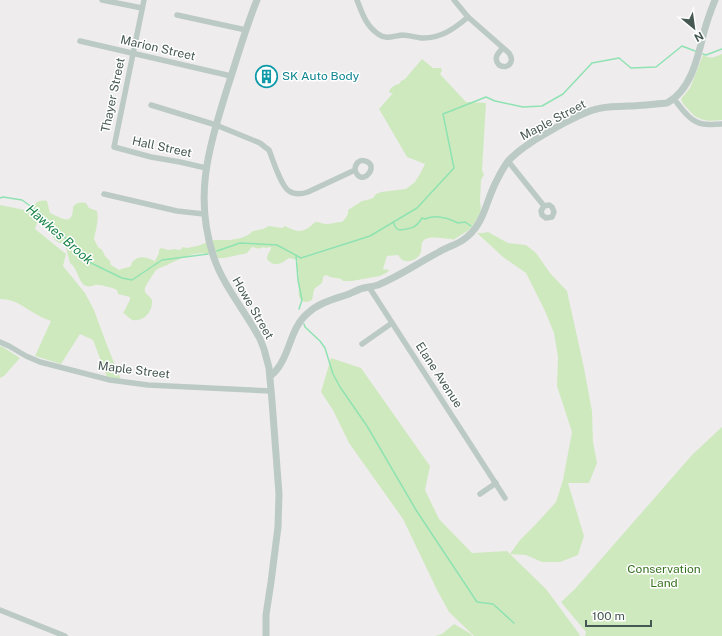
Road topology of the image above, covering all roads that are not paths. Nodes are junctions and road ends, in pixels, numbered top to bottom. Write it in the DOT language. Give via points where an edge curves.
graph roads {
  1 [pos="102,0"];
  2 [pos="144,0"];
  3 [pos="256,0"];
  4 [pos="357,0"];
  5 [pos="454,0"];
  6 [pos="715,0"];
  7 [pos="142,8"];
  8 [pos="177,15"];
  9 [pos="468,17"];
  10 [pos="246,30"];
  11 [pos="80,41"];
  12 [pos="503,48"];
  13 [pos="133,53"];
  14 [pos="231,76"];
  15 [pos="674,99"];
  16 [pos="151,105"];
  17 [pos="722,124"];
  18 [pos="216,125"];
  19 [pos="114,147"];
  20 [pos="508,161"];
  21 [pos="206,168"];
  22 [pos="355,170"];
  23 [pos="104,194"];
  24 [pos="544,206"];
  25 [pos="204,214"];
  26 [pos="369,287"];
  27 [pos="392,323"];
  28 [pos="0,342"];
  29 [pos="362,344"];
  30 [pos="270,376"];
  31 [pos="271,390"];
  32 [pos="496,483"];
  33 [pos="480,494"];
  34 [pos="506,498"];
  35 [pos="0,610"];
  36 [pos="65,636"];
  37 [pos="266,636"];
  1 -- 7 [label="street"];
  2 -- 7 [label="street, Thayer Street"];
  3 -- 10 [label="street, Howe Street"];
  4 -- 9 [label="street" via="366,21 383,37 433,37 452,29"];
  5 -- 9 [label="street"];
  6 -- 15 [label="street" via="696,63 683,89"];
  7 -- 13 [label="street, Thayer Street"];
  8 -- 10 [label="street"];
  9 -- 12 [label="street"];
  10 -- 14 [label="street, Howe Street"];
  11 -- 13 [label="street, Marion Street"];
  13 -- 14 [label="street, Marion Street"];
  13 -- 19 [label="street, Thayer Street"];
  14 -- 18 [label="street, Howe Street"];
  15 -- 17 [label="street" via="685,113 698,123"];
  15 -- 20 [label="street, Maple Street" via="667,103 597,109 584,113 534,140"];
  16 -- 18 [label="street"];
  18 -- 21 [label="street, Howe Street"];
  18 -- 22 [label="street" via="265,146 287,190 293,193 308,192"];
  19 -- 21 [label="street, Hall Street"];
  20 -- 24 [label="street"];
  20 -- 26 [label="street, Maple Street" via="492,189 480,222 468,236 395,278"];
  21 -- 25 [label="street, Howe Street"];
  23 -- 25 [label="street" via="177,211"];
  25 -- 30 [label="street, Howe Street" via="214,259 260,339"];
  26 -- 27 [label="street, Elane Avenue"];
  26 -- 30 [label="street, Maple Street" via="331,300 308,313 294,331 278,368"];
  27 -- 29 [label="street"];
  27 -- 32 [label="street, Elane Avenue"];
  28 -- 31 [label="street, Maple Street" via="40,362 110,380 148,385"];
  30 -- 31 [label="street, Howe Street"];
  31 -- 37 [label="street, Howe Street" via="279,514 266,615"];
  32 -- 33 [label="street"];
  32 -- 34 [label="street, Elane Avenue"];
  35 -- 36 [label="street"];
}
